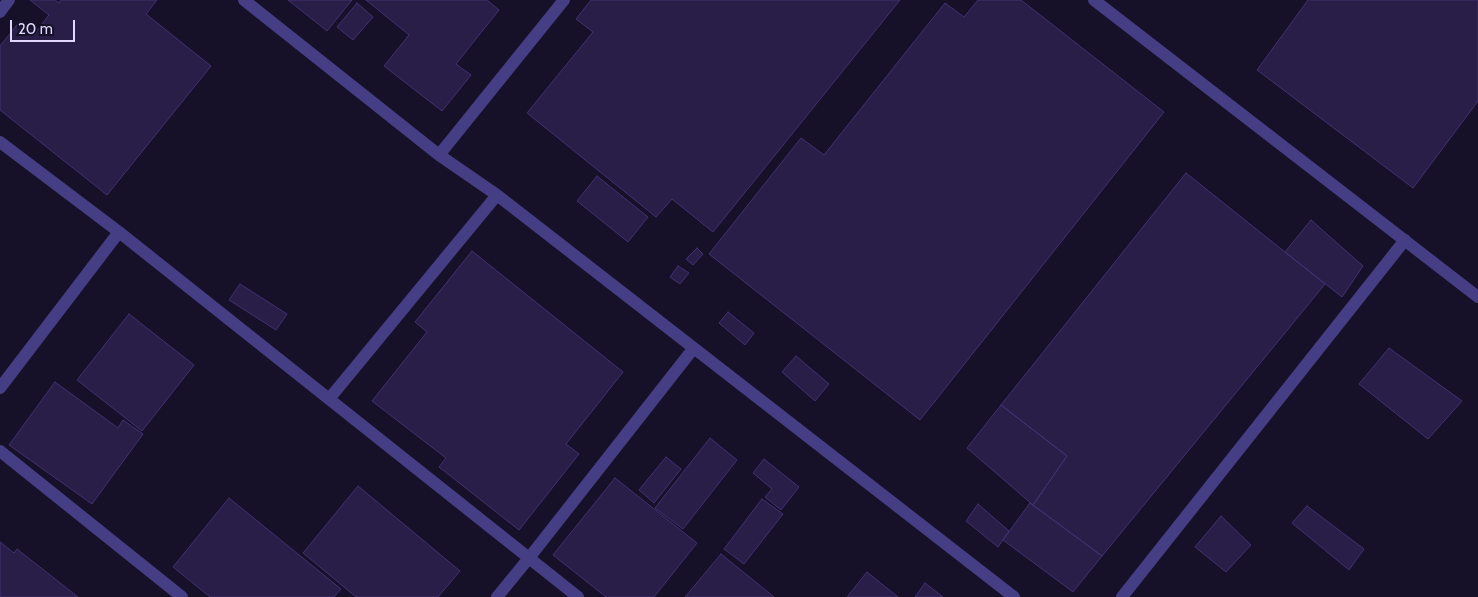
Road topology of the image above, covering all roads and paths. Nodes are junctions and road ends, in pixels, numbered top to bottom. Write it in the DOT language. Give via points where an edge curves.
graph roads {
  1 [pos="9,0"];
  2 [pos="244,0"];
  3 [pos="564,0"];
  4 [pos="1094,0"];
  5 [pos="0,12"];
  6 [pos="0,142"];
  7 [pos="439,155"];
  8 [pos="497,195"];
  9 [pos="119,232"];
  10 [pos="1405,240"];
  11 [pos="1478,296"];
  12 [pos="693,348"];
  13 [pos="0,388"];
  14 [pos="329,399"];
  15 [pos="0,451"];
  16 [pos="529,558"];
  17 [pos="182,597"];
  18 [pos="497,597"];
  19 [pos="578,597"];
  20 [pos="1014,597"];
  21 [pos="1122,597"];
  1 -- 5 [label="street"];
  2 -- 7 [label="street"];
  3 -- 7 [label="street"];
  4 -- 10 [label="street"];
  6 -- 9 [label="street"];
  7 -- 8 [label="street"];
  8 -- 12 [label="street"];
  8 -- 14 [label="street"];
  9 -- 13 [label="street"];
  9 -- 14 [label="street"];
  10 -- 11 [label="street"];
  10 -- 21 [label="street"];
  12 -- 16 [label="street"];
  12 -- 20 [label="street"];
  14 -- 16 [label="street"];
  15 -- 17 [label="street"];
  16 -- 18 [label="street"];
  16 -- 19 [label="street"];
}
